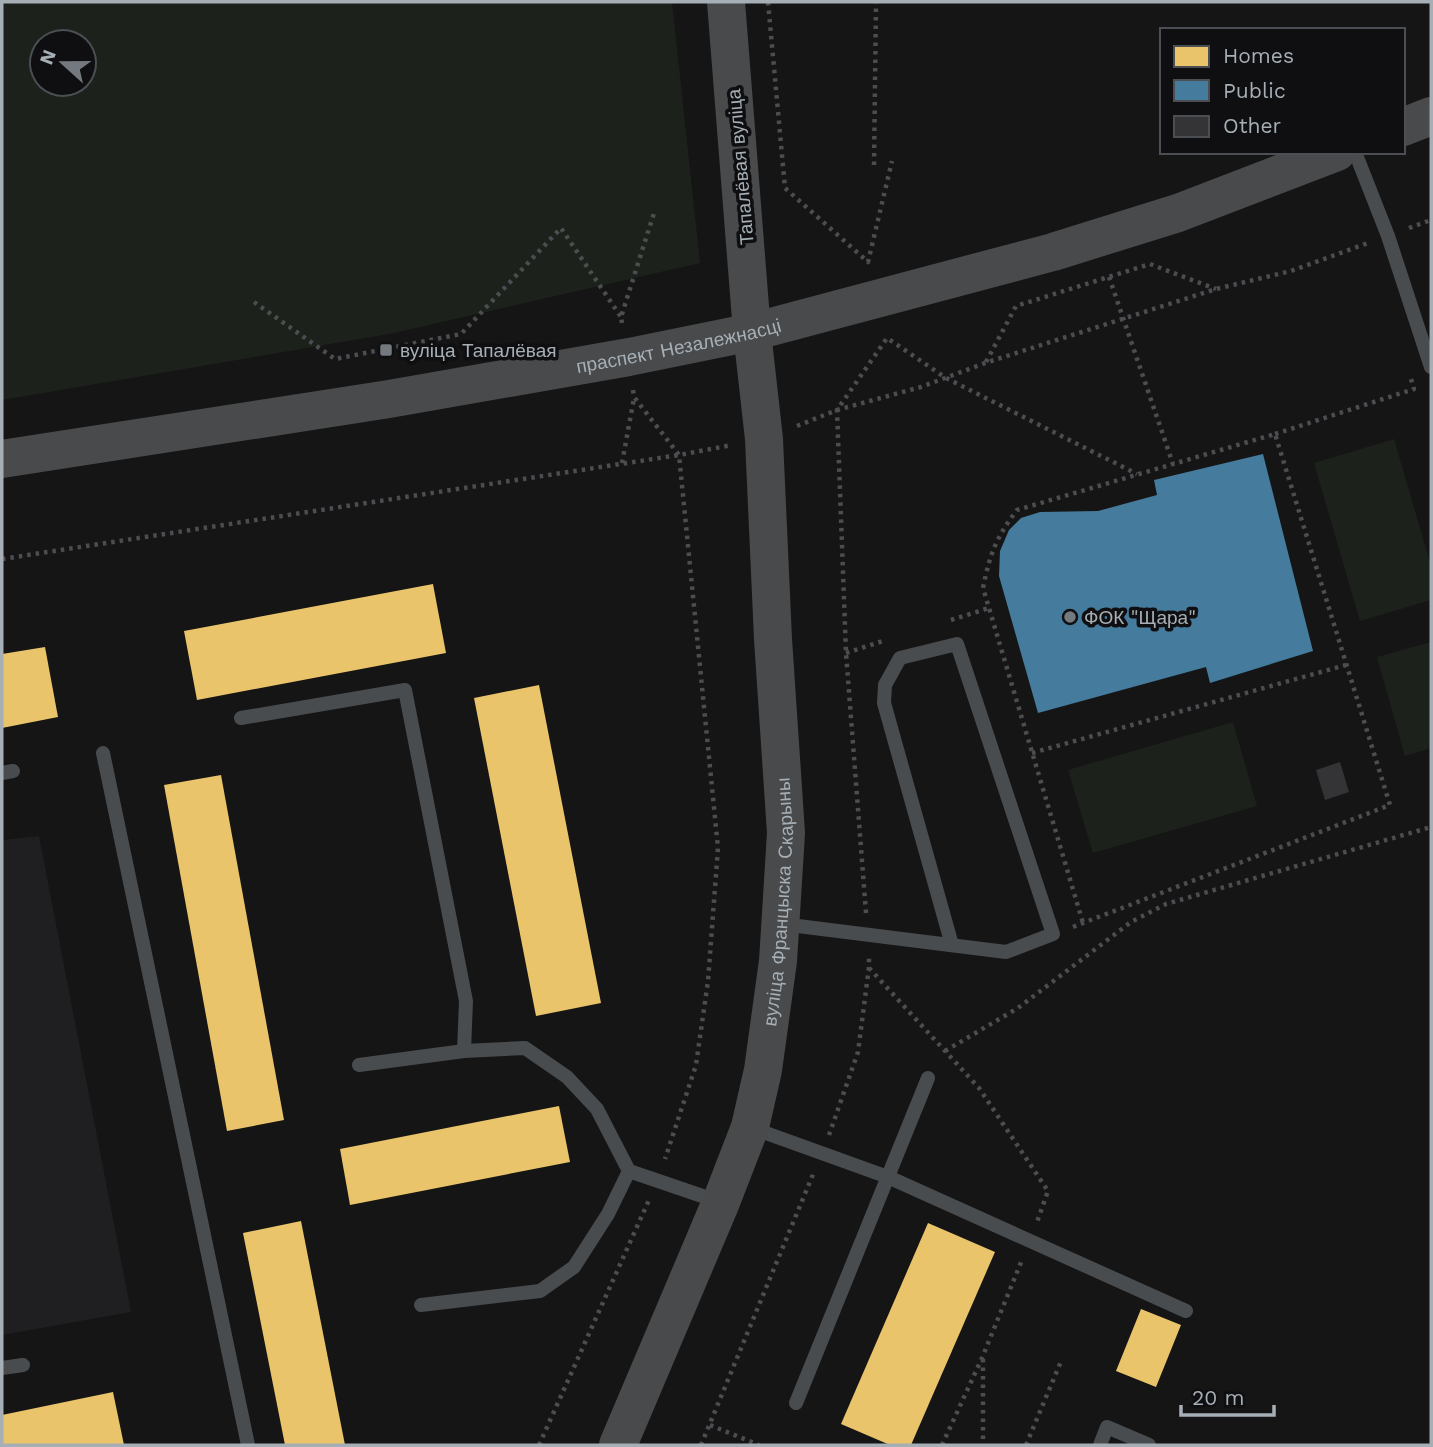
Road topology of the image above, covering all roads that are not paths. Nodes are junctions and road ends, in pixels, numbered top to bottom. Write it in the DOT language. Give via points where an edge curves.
graph roads {
  1 [pos="726,2"];
  2 [pos="1431,116"];
  3 [pos="1405,126"];
  4 [pos="1332,154"];
  5 [pos="1356,154"];
  6 [pos="752,332"];
  7 [pos="1431,367"];
  8 [pos="2,459"];
  9 [pos="241,718"];
  10 [pos="103,752"];
  11 [pos="781,924"];
  12 [pos="952,944"];
  13 [pos="464,1051"];
  14 [pos="359,1065"];
  15 [pos="928,1078"];
  16 [pos="750,1127"];
  17 [pos="629,1171"];
  18 [pos="888,1177"];
  19 [pos="721,1202"];
  20 [pos="421,1305"];
  21 [pos="1186,1311"];
  22 [pos="23,1365"];
  23 [pos="2,1368"];
  24 [pos="796,1403"];
  25 [pos="248,1445"];
  26 [pos="618,1445"];
  27 [pos="1100,1445"];
  28 [pos="1149,1445"];
  1 -- 6 [label="main road, Тапалёвая вуліца"];
  2 -- 3 [label="main road"];
  4 -- 6 [label="main road, праспект Незалежнасці" via="1178,213 1078,244"];
  5 -- 7 [label="lane"];
  6 -- 8 [label="main road, праспект Незалежнасці" via="376,401"];
  6 -- 11 [label="main road, вуліца Францыска Скарыны" via="764,439 786,833"];
  9 -- 13 [label="lane" via="405,690 466,1001"];
  10 -- 25 [label="lane"];
  11 -- 12 [label="lane"];
  11 -- 16 [label="main road, вуліца Францыска Скарыны" via="763,1070"];
  12 -- 12 [label="lane" via="1006,952 1053,934 957,644 900,658 885,685 884,703"];
  13 -- 14 [label="lane"];
  13 -- 17 [label="lane" via="525,1048 567,1077 597,1110"];
  15 -- 18 [label="lane"];
  16 -- 18 [label="lane"];
  16 -- 19 [label="main road, вуліца Францыска Скарыны"];
  17 -- 19 [label="lane"];
  17 -- 20 [label="lane" via="574,1266 540,1291"];
  18 -- 21 [label="lane"];
  18 -- 24 [label="lane"];
  19 -- 26 [label="main road, вуліца Францыска Скарыны"];
  22 -- 23 [label="lane"];
  27 -- 28 [label="lane" via="1107,1427"];
}
